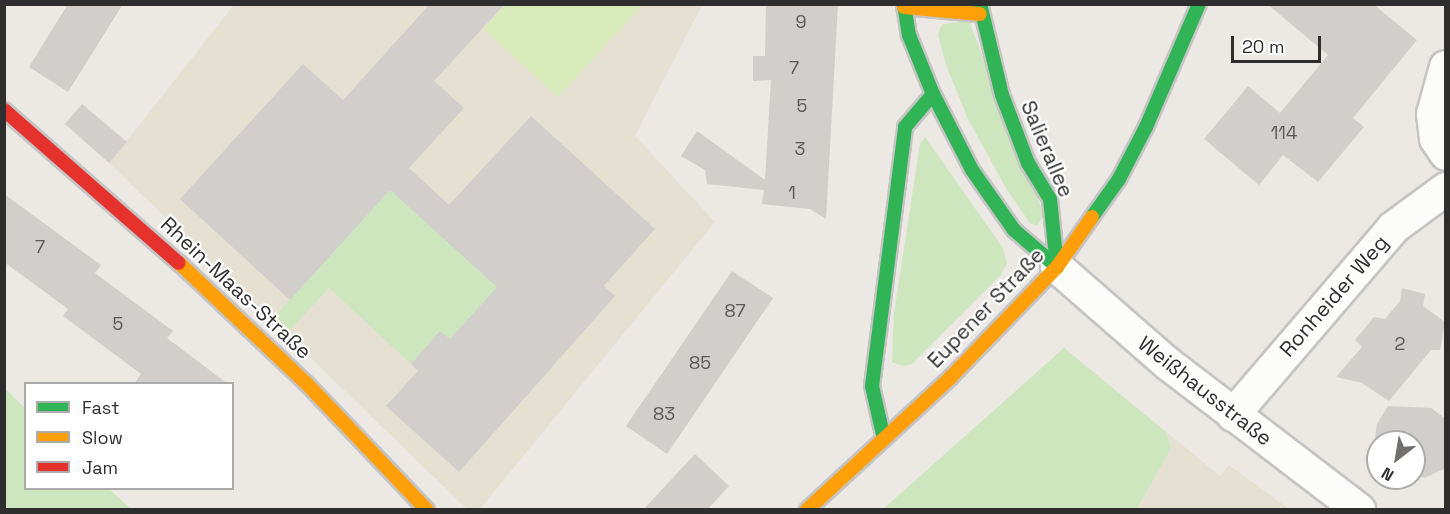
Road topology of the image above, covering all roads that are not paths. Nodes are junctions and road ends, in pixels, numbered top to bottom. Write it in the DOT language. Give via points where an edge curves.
graph roads {
  1 [pos="1199,4"];
  2 [pos="904,6"];
  3 [pos="980,9"];
  4 [pos="1446,67"];
  5 [pos="933,94"];
  6 [pos="4,110"];
  7 [pos="1446,154"];
  8 [pos="1446,189"];
  9 [pos="1057,267"];
  10 [pos="1233,415"];
  11 [pos="884,439"];
  12 [pos="427,510"];
  13 [pos="807,510"];
  14 [pos="1359,510"];
  1 -- 9 [label="street, Eupener Straße" via="1119,179"];
  2 -- 3 [label="street, Salierallee"];
  2 -- 5 [label="street, Salierallee" via="909,35"];
  3 -- 9 [label="street, Salierallee" via="1002,95 1028,163 1050,199"];
  4 -- 7 [label="street" via="1433,114 1436,138"];
  5 -- 9 [label="street, Salierallee" via="972,170 1005,219"];
  5 -- 11 [label="street" via="905,127 872,386"];
  6 -- 12 [label="street, Rhein-Maas-Straße" via="137,224 307,384"];
  8 -- 10 [label="street, Ronheider Weg" via="1393,228"];
  9 -- 10 [label="street, Weißhausstraße"];
  9 -- 11 [label="street, Eupener Straße" via="1020,309"];
  10 -- 14 [label="street, Weißhausstraße"];
  11 -- 13 [label="street, Eupener Straße"];
}
